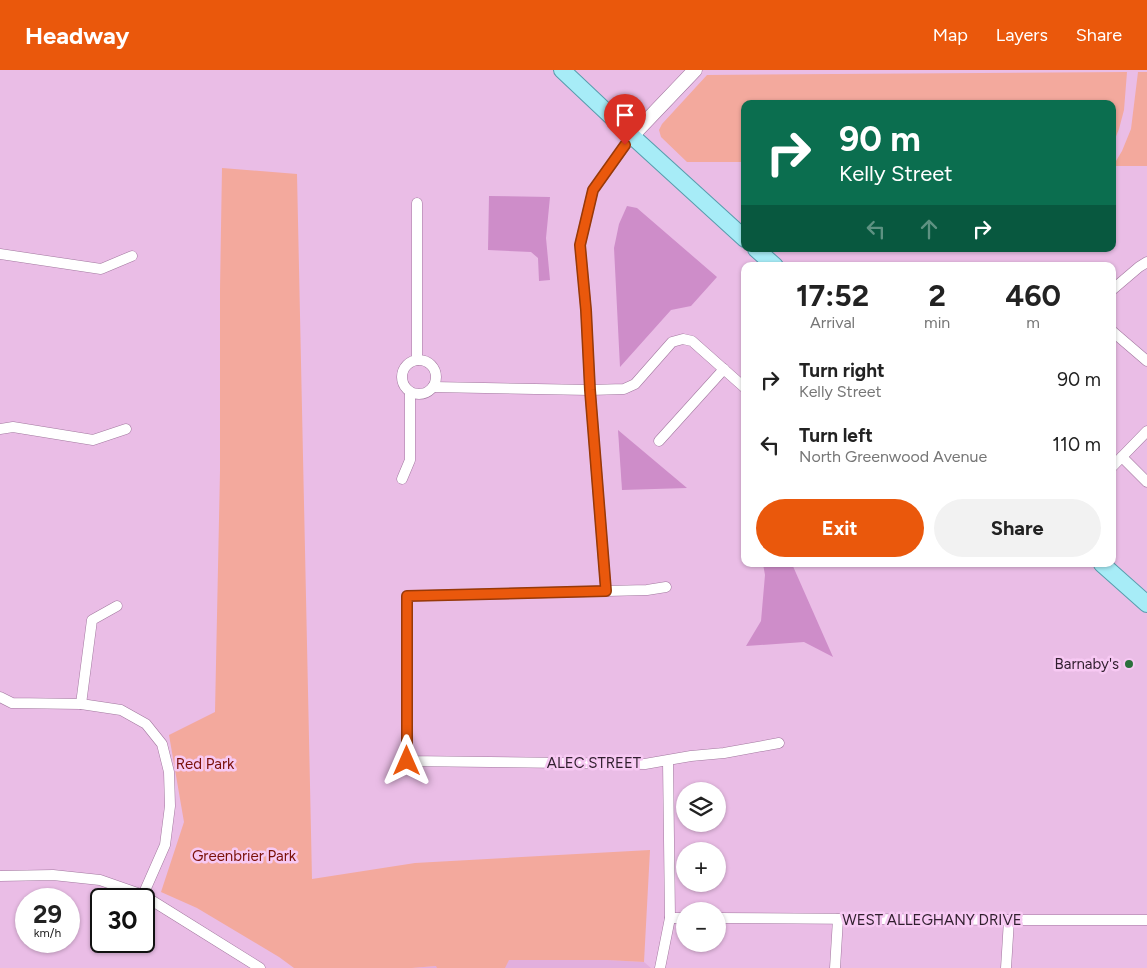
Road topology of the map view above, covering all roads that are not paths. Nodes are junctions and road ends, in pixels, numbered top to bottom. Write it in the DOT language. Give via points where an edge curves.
graph roads {
  1 [pos="695,70"];
  2 [pos="564,71"];
  3 [pos="632,136"];
  4 [pos="417,203"];
  5 [pos="741,235"];
  6 [pos="759,252"];
  7 [pos="0,254"];
  8 [pos="132,256"];
  9 [pos="771,262"];
  10 [pos="1147,262"];
  11 [pos="1116,287"];
  12 [pos="1116,334"];
  13 [pos="417,360"];
  14 [pos="1147,361"];
  15 [pos="724,369"];
  16 [pos="741,384"];
  17 [pos="433,387"];
  18 [pos="590,390"];
  19 [pos="410,392"];
  20 [pos="0,429"];
  21 [pos="126,429"];
  22 [pos="1147,431"];
  23 [pos="659,441"];
  24 [pos="1122,457"];
  25 [pos="1116,463"];
  26 [pos="402,478"];
  27 [pos="1147,482"];
  28 [pos="1105,567"];
  29 [pos="666,587"];
  30 [pos="606,591"];
  31 [pos="1147,604"];
  32 [pos="117,606"];
  33 [pos="0,697"];
  34 [pos="81,704"];
  35 [pos="779,743"];
  36 [pos="668,761"];
  37 [pos="0,876"];
  38 [pos="123,888"];
  39 [pos="146,888"];
  40 [pos="155,902"];
  41 [pos="670,918"];
  42 [pos="676,918"];
  43 [pos="726,918"];
  44 [pos="838,919"];
  45 [pos="1009,920"];
  46 [pos="1147,920"];
  47 [pos="260,968"];
  48 [pos="660,968"];
  49 [pos="835,968"];
  50 [pos="1006,968"];
  1 -- 3 [label="street"];
  2 -- 3 [label="main road"];
  3 -- 5 [label="main road"];
  3 -- 18 [label="street" via="593,190 580,245"];
  4 -- 13 [label="street"];
  6 -- 9 [label="main road"];
  7 -- 8 [label="street" via="101,269"];
  10 -- 11 [label="street"];
  12 -- 14 [label="street"];
  13 -- 17 [label="street" via="428,362 435,371"];
  13 -- 19 [label="street" via="408,365 402,375"];
  15 -- 16 [label="street"];
  15 -- 18 [label="street" via="692,341 683,339 672,342 635,384 624,389"];
  15 -- 23 [label="street"];
  17 -- 18 [label="street"];
  17 -- 19 [label="street" via="425,393"];
  18 -- 30 [label="street"];
  19 -- 26 [label="street" via="410,460"];
  20 -- 21 [label="street" via="13,427 92,440"];
  22 -- 24 [label="street"];
  24 -- 25 [label="street"];
  24 -- 27 [label="street"];
  28 -- 31 [label="main road"];
  29 -- 30 [label="street"];
  30 -- 36 [label="street, ALEC STREET" via="407,596 407,761 645,764"];
  32 -- 34 [label="street" via="92,620"];
  33 -- 34 [label="street" via="12,703"];
  34 -- 39 [label="street" via="121,710 146,724 162,744 169,772 170,806 165,845"];
  35 -- 36 [label="street, ALEC STREET"];
  36 -- 41 [label="street"];
  37 -- 38 [label="street" via="53,875 100,880"];
  40 -- 47 [label="street"];
  41 -- 42 [label="street"];
  41 -- 48 [label="street"];
  43 -- 44 [label="street, WEST ALLEGHANY DRIVE"];
  44 -- 45 [label="street, WEST ALLEGHANY DRIVE"];
  44 -- 49 [label="street"];
  45 -- 46 [label="street, WEST ALLEGHANY DRIVE"];
  45 -- 50 [label="street"];
}
